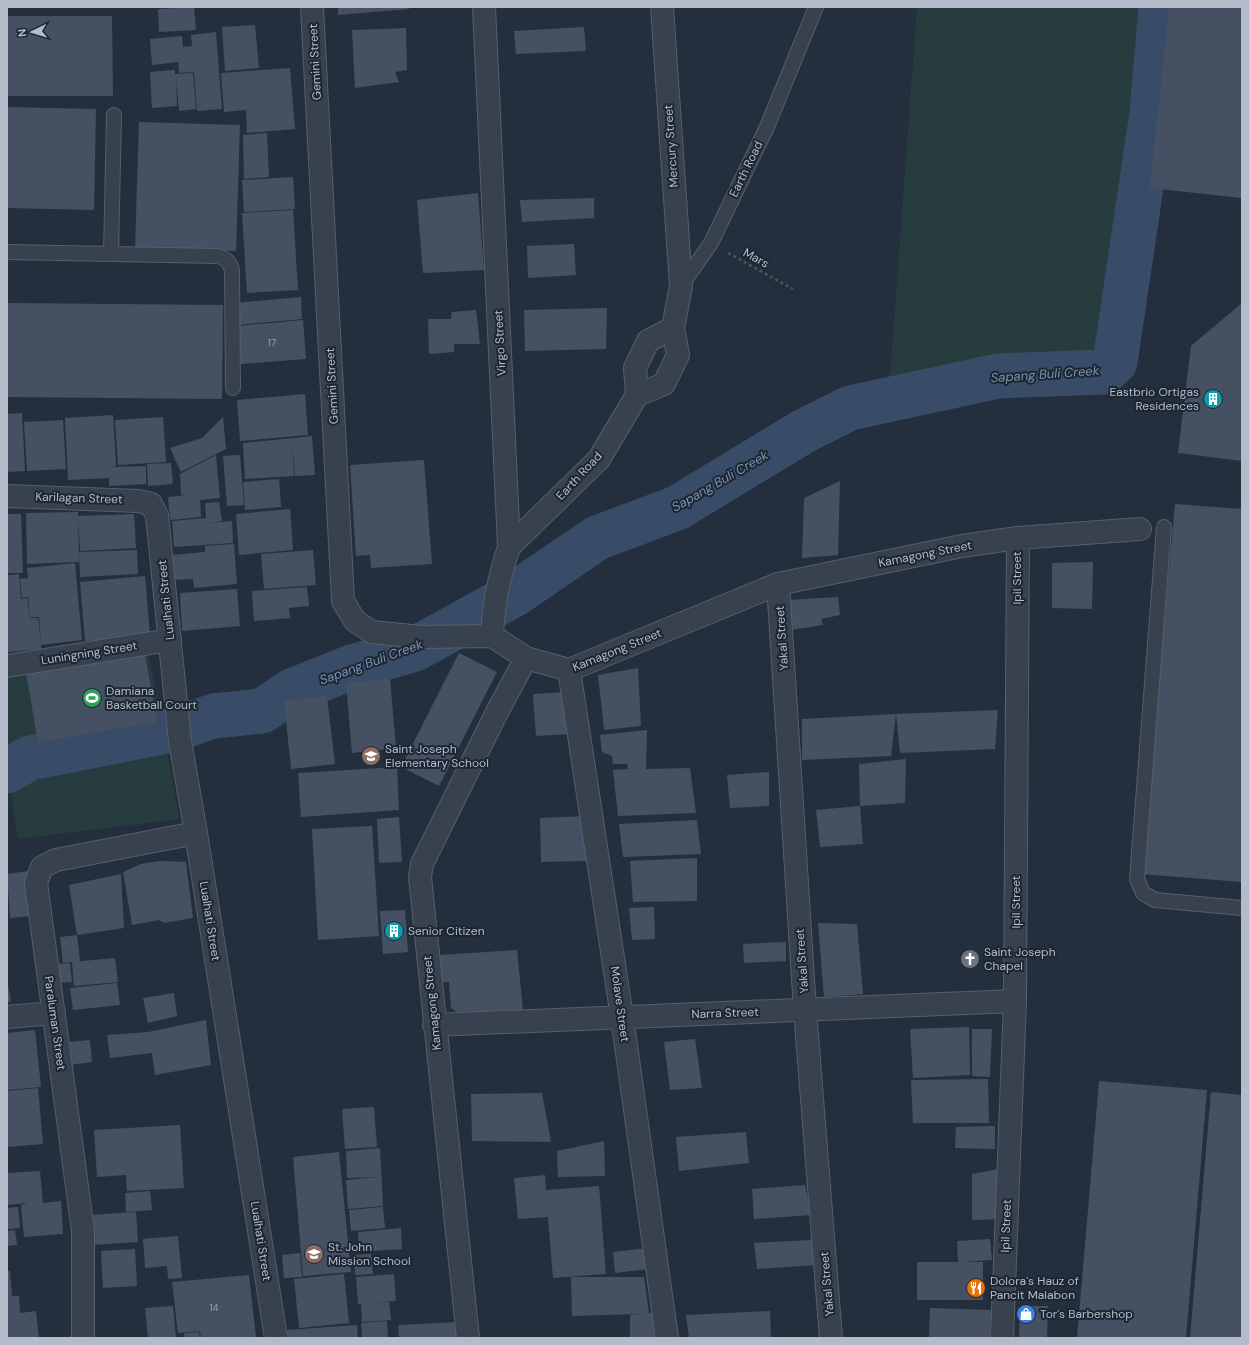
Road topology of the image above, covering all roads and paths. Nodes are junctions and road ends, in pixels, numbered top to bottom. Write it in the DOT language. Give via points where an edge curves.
graph roads {
  1 [pos="312,7"];
  2 [pos="484,7"];
  3 [pos="662,7"];
  4 [pos="816,7"];
  5 [pos="114,115"];
  6 [pos="711,243"];
  7 [pos="7,252"];
  8 [pos="111,254"];
  9 [pos="681,286"];
  10 [pos="793,289"];
  11 [pos="673,328"];
  12 [pos="233,388"];
  13 [pos="637,396"];
  14 [pos="7,496"];
  15 [pos="151,504"];
  16 [pos="1164,527"];
  17 [pos="1140,529"];
  18 [pos="1018,538"];
  19 [pos="509,547"];
  20 [pos="778,584"];
  21 [pos="492,636"];
  22 [pos="170,640"];
  23 [pos="526,658"];
  24 [pos="7,666"];
  25 [pos="569,670"];
  26 [pos="196,833"];
  27 [pos="1242,908"];
  28 [pos="1015,1001"];
  29 [pos="805,1010"];
  30 [pos="54,1013"];
  31 [pos="7,1017"];
  32 [pos="622,1018"];
  33 [pos="434,1025"];
  34 [pos="83,1338"];
  35 [pos="276,1338"];
  36 [pos="468,1338"];
  37 [pos="667,1338"];
  38 [pos="831,1338"];
  39 [pos="1002,1338"];
  1 -- 21 [label="street, Gemini Street" via="343,601 355,621 372,632 421,637"];
  2 -- 19 [label="street, Virgo Street"];
  3 -- 9 [label="street, Mercury Street"];
  4 -- 6 [label="lane, Earth Road" via="767,127"];
  5 -- 8 [label="lane"];
  6 -- 9 [label="lane, Earth Road"];
  6 -- 10 [label="path, Mars"];
  7 -- 8 [label="lane"];
  8 -- 12 [label="lane" via="218,256 231,263"];
  9 -- 11 [label="street, Earth Road"];
  11 -- 13 [label="street" via="648,341 635,368"];
  11 -- 13 [label="street, Earth Road" via="678,355 664,384"];
  13 -- 19 [label="street, Earth Road" via="599,459"];
  14 -- 15 [label="street, Karilagan Street" via="138,501"];
  15 -- 22 [label="street, Lualhati Street" via="157,516"];
  16 -- 27 [label="lane" via="1137,879 1143,893 1154,900"];
  17 -- 18 [label="street, Kamagong Street"];
  18 -- 20 [label="street, Kamagong Street" via="962,546"];
  18 -- 28 [label="street, Ipil Street"];
  19 -- 21 [label="street, Virgo Street" via="500,573"];
  20 -- 25 [label="street, Kamagong Street"];
  20 -- 29 [label="street, Yakal Street"];
  21 -- 23 [label="street"];
  22 -- 24 [label="street, Luningning Street"];
  22 -- 26 [label="street, Lualhati Street" via="180,741"];
  23 -- 25 [label="street, Kamagong Street"];
  23 -- 33 [label="street, Kamagong Street" via="422,864 420,877"];
  25 -- 32 [label="street, Molave Street"];
  26 -- 30 [label="street, Paraluman Street" via="56,860 42,867 36,883"];
  26 -- 35 [label="street, Lualhati Street"];
  28 -- 29 [label="street, Narra Street"];
  28 -- 39 [label="street, Ipil Street"];
  29 -- 32 [label="street, Narra Street"];
  29 -- 38 [label="street, Yakal Street"];
  30 -- 31 [label="street"];
  30 -- 34 [label="street, Paraluman Street" via="83,1231"];
  32 -- 33 [label="street, Narra Street"];
  32 -- 37 [label="street, Molave Street"];
  33 -- 36 [label="street, Kamagong Street"];
}
